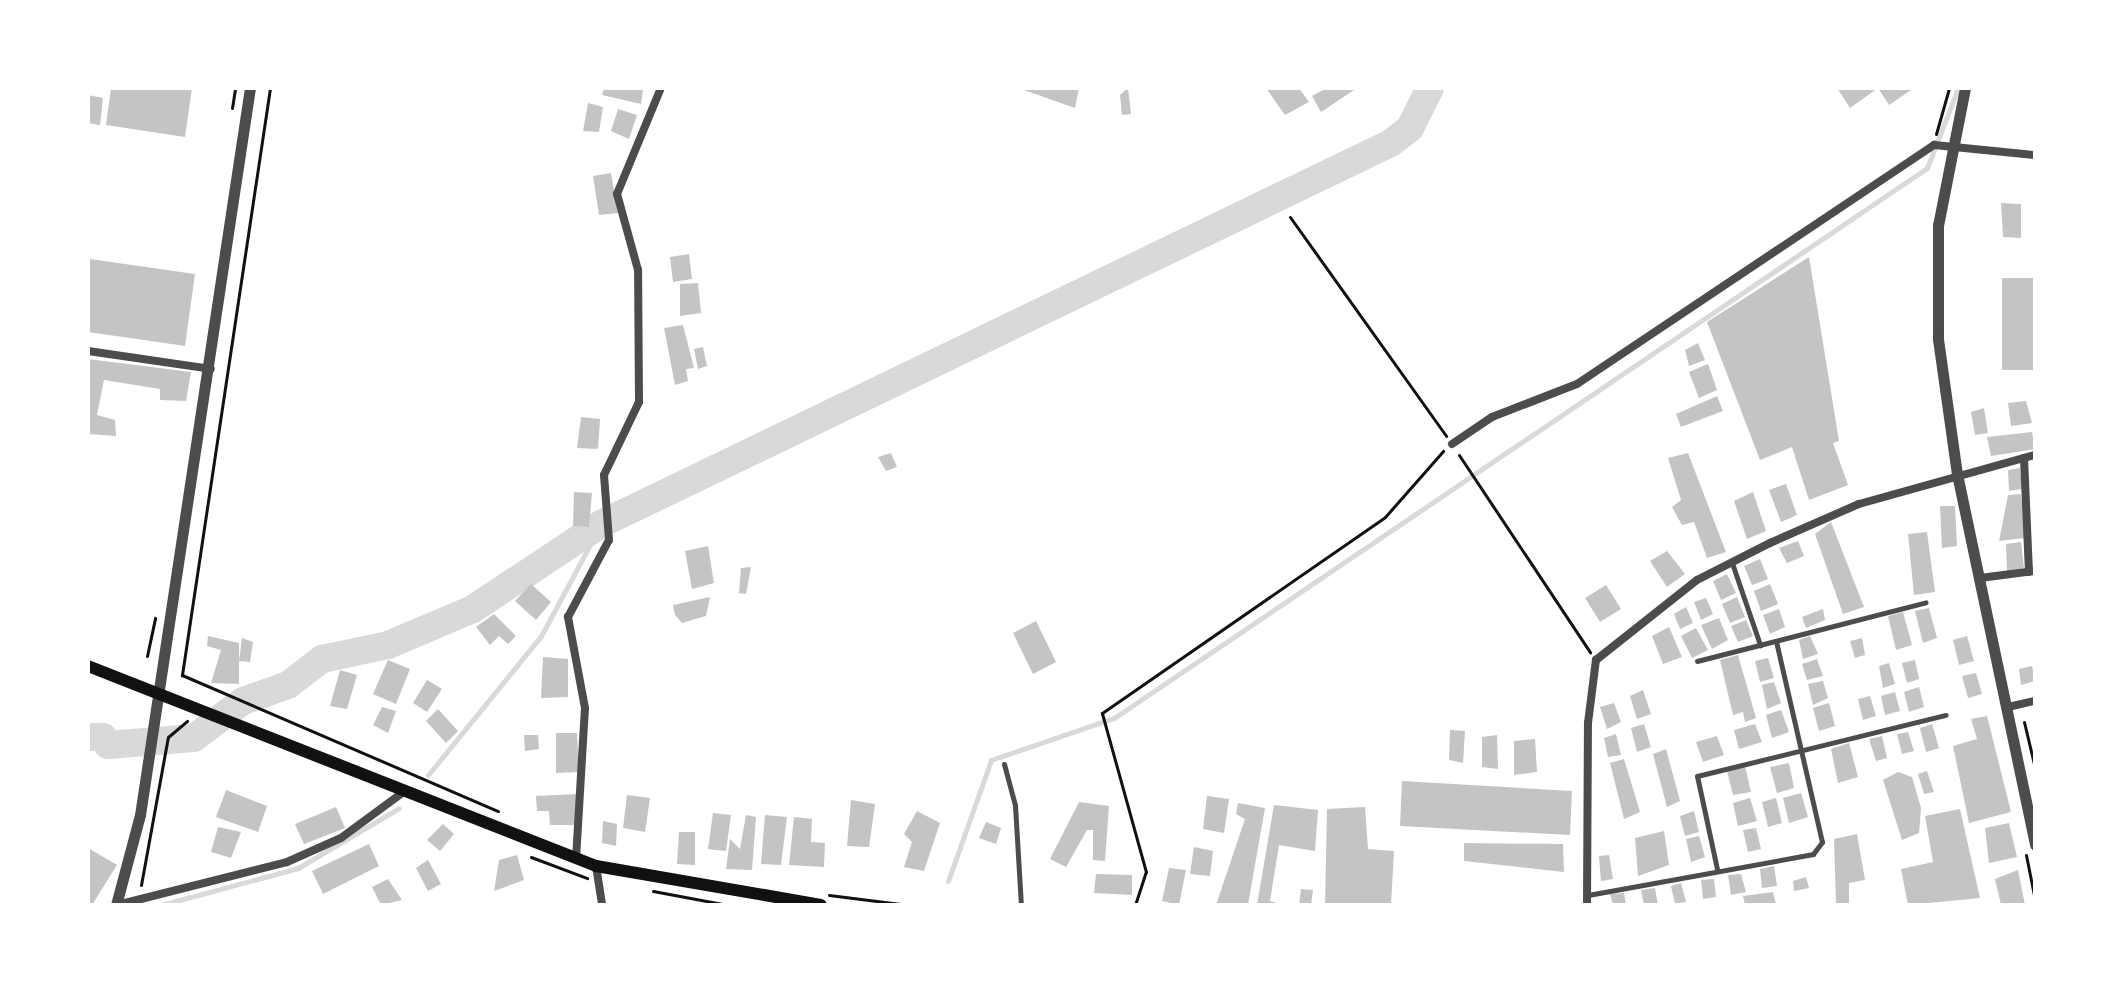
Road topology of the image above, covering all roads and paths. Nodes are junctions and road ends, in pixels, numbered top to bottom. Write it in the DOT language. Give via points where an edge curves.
graph roads {
  1 [pos="250,88"];
  2 [pos="270,88"];
  3 [pos="661,88"];
  4 [pos="1949,88"];
  5 [pos="1965,88"];
  6 [pos="1936,134"];
  7 [pos="1952,147"];
  8 [pos="2035,155"];
  9 [pos="1290,217"];
  10 [pos="88,351"];
  11 [pos="212,369"];
  12 [pos="1454,447"];
  13 [pos="2035,455"];
  14 [pos="2024,458"];
  15 [pos="1957,474"];
  16 [pos="1732,562"];
  17 [pos="2032,572"];
  18 [pos="1980,578"];
  19 [pos="1926,602"];
  20 [pos="1776,641"];
  21 [pos="1760,645"];
  22 [pos="1596,660"];
  23 [pos="1697,661"];
  24 [pos="88,666"];
  25 [pos="159,691"];
  26 [pos="2035,701"];
  27 [pos="2014,706"];
  28 [pos="251,708"];
  29 [pos="1946,715"];
  30 [pos="195,721"];
  31 [pos="1801,745"];
  32 [pos="1004,764"];
  33 [pos="2035,768"];
  34 [pos="406,790"];
  35 [pos="2035,845"];
  36 [pos="576,859"];
  37 [pos="596,866"];
  38 [pos="1717,869"];
  39 [pos="1588,900"];
  40 [pos="135,901"];
  41 [pos="116,905"];
  42 [pos="602,905"];
  43 [pos="821,905"];
  44 [pos="1021,905"];
  45 [pos="1135,905"];
  1 -- 11 [label="street"];
  2 -- 28 [label="path" via="230,380 179,658 191,684"];
  3 -- 36 [label="street" via="618,181 638,270 639,402 604,475 610,521 603,556 568,617 585,708"];
  4 -- 6 [label="path"];
  5 -- 7 [label="street"];
  7 -- 8 [label="street"];
  7 -- 12 [label="street" via="1934,145 1577,384 1492,417"];
  7 -- 15 [label="street" via="1936,282"];
  9 -- 12 [label="path"];
  10 -- 11 [label="street"];
  11 -- 25 [label="street"];
  12 -- 22 [label="path"];
  12 -- 45 [label="path" via="1385,517 1103,716 1146,872"];
  13 -- 14 [label="street"];
  14 -- 15 [label="street"];
  14 -- 17 [label="street"];
  15 -- 16 [label="street" via="1859,504"];
  15 -- 18 [label="street"];
  16 -- 21 [label="lane"];
  16 -- 22 [label="street" via="1697,580"];
  17 -- 18 [label="street"];
  18 -- 27 [label="street"];
  19 -- 20 [label="lane"];
  20 -- 21 [label="lane"];
  20 -- 31 [label="lane"];
  21 -- 23 [label="lane"];
  22 -- 39 [label="street" via="1588,723"];
  24 -- 25 [label="main road"];
  25 -- 34 [label="main road"];
  25 -- 41 [label="street"];
  26 -- 27 [label="street"];
  27 -- 33 [label="path"];
  27 -- 35 [label="street"];
  29 -- 31 [label="lane"];
  30 -- 40 [label="path" via="183,722 168,737"];
  31 -- 38 [label="lane" via="1697,776"];
  31 -- 38 [label="lane" via="1822,842 1813,854"];
  32 -- 44 [label="lane" via="1015,805"];
  34 -- 36 [label="main road"];
  34 -- 40 [label="street" via="341,838 287,862"];
  36 -- 37 [label="main road"];
  37 -- 42 [label="street"];
  37 -- 43 [label="main road"];
  38 -- 39 [label="lane"];
  40 -- 41 [label="street"];
}
